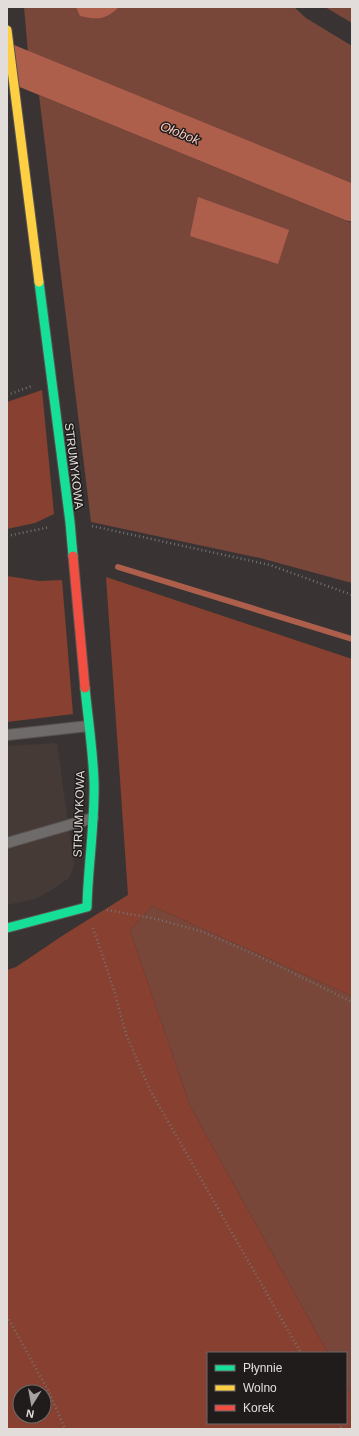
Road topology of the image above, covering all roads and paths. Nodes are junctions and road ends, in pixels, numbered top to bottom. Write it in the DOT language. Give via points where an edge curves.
graph roads {
  1 [pos="7,30"];
  2 [pos="51,378"];
  3 [pos="7,395"];
  4 [pos="70,522"];
  5 [pos="7,536"];
  6 [pos="352,595"];
  7 [pos="88,726"];
  8 [pos="7,735"];
  9 [pos="93,818"];
  10 [pos="7,843"];
  11 [pos="87,907"];
  12 [pos="7,928"];
  13 [pos="352,1002"];
  14 [pos="7,1316"];
  15 [pos="301,1352"];
  16 [pos="65,1429"];
  1 -- 2 [label="street, STRUMYKOWA"];
  2 -- 3 [label="path"];
  2 -- 4 [label="street, STRUMYKOWA"];
  4 -- 5 [label="path"];
  4 -- 6 [label="path" via="270,565"];
  4 -- 7 [label="street, STRUMYKOWA"];
  7 -- 8 [label="lane"];
  7 -- 9 [label="street, STRUMYKOWA" via="94,782"];
  9 -- 10 [label="lane"];
  9 -- 11 [label="street, STRUMYKOWA"];
  11 -- 12 [label="street"];
  11 -- 13 [label="path" via="157,919 202,932 254,954"];
  11 -- 15 [label="path" via="126,1034 150,1090"];
  14 -- 16 [label="path" via="49,1392"];
}
